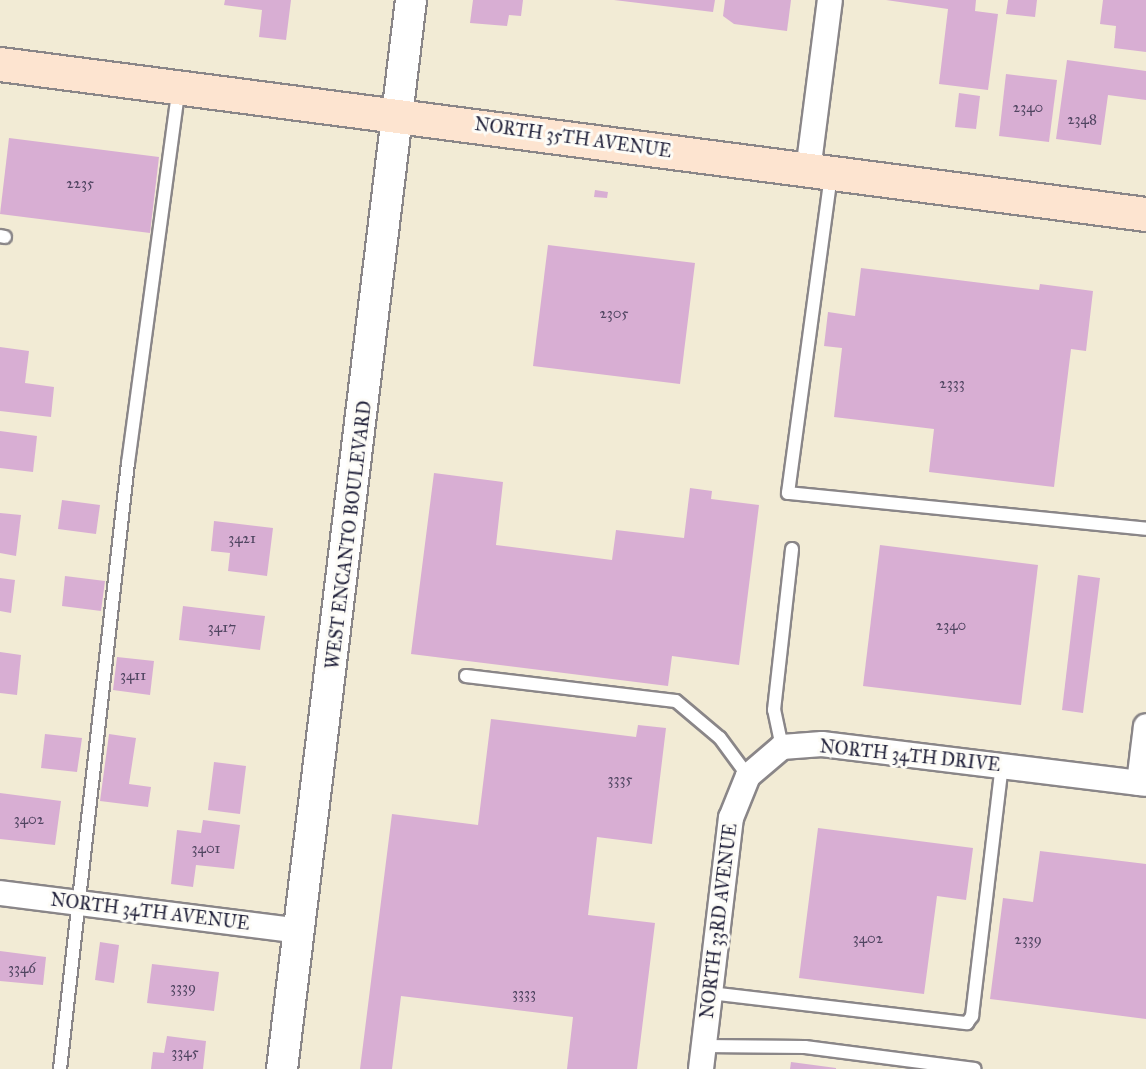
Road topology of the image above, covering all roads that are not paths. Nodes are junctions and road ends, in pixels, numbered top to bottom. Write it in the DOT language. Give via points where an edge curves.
graph roads {
  1 [pos="411,0"];
  2 [pos="830,0"];
  3 [pos="0,64"];
  4 [pos="179,87"];
  5 [pos="398,114"];
  6 [pos="820,172"];
  7 [pos="1146,214"];
  8 [pos="1146,529"];
  9 [pos="792,549"];
  10 [pos="466,676"];
  11 [pos="1146,726"];
  12 [pos="782,747"];
  13 [pos="1002,766"];
  14 [pos="748,776"];
  15 [pos="1142,783"];
  16 [pos="0,893"];
  17 [pos="80,903"];
  18 [pos="299,931"];
  19 [pos="710,993"];
  20 [pos="703,1058"];
  21 [pos="60,1069"];
  22 [pos="282,1069"];
  23 [pos="975,1069"];
  1 -- 5 [label="street, WEST ENCANTO BOULEVARD"];
  2 -- 6 [label="street"];
  3 -- 4 [label="main road, NORTH 35TH AVENUE"];
  4 -- 5 [label="main road, NORTH 35TH AVENUE"];
  4 -- 17 [label="lane" via="129,452"];
  5 -- 6 [label="main road, NORTH 35TH AVENUE"];
  5 -- 18 [label="street, WEST ENCANTO BOULEVARD"];
  6 -- 7 [label="main road, NORTH 35TH AVENUE"];
  6 -- 8 [label="lane" via="788,493"];
  9 -- 12 [label="lane" via="774,710"];
  10 -- 14 [label="lane" via="676,701 720,738"];
  11 -- 15 [label="street"];
  12 -- 13 [label="street, NORTH 34TH DRIVE" via="822,744"];
  12 -- 14 [label="street"];
  13 -- 15 [label="street, NORTH 34TH DRIVE"];
  13 -- 19 [label="lane" via="972,1016 967,1023"];
  14 -- 19 [label="street, NORTH 33RD AVENUE" via="731,818"];
  16 -- 17 [label="street, NORTH 34TH AVENUE"];
  17 -- 18 [label="street, NORTH 34TH AVENUE"];
  17 -- 21 [label="lane"];
  18 -- 22 [label="street, WEST ENCANTO BOULEVARD"];
  19 -- 20 [label="street, NORTH 33RD AVENUE"];
  20 -- 23 [label="lane" via="805,1047"];
}
